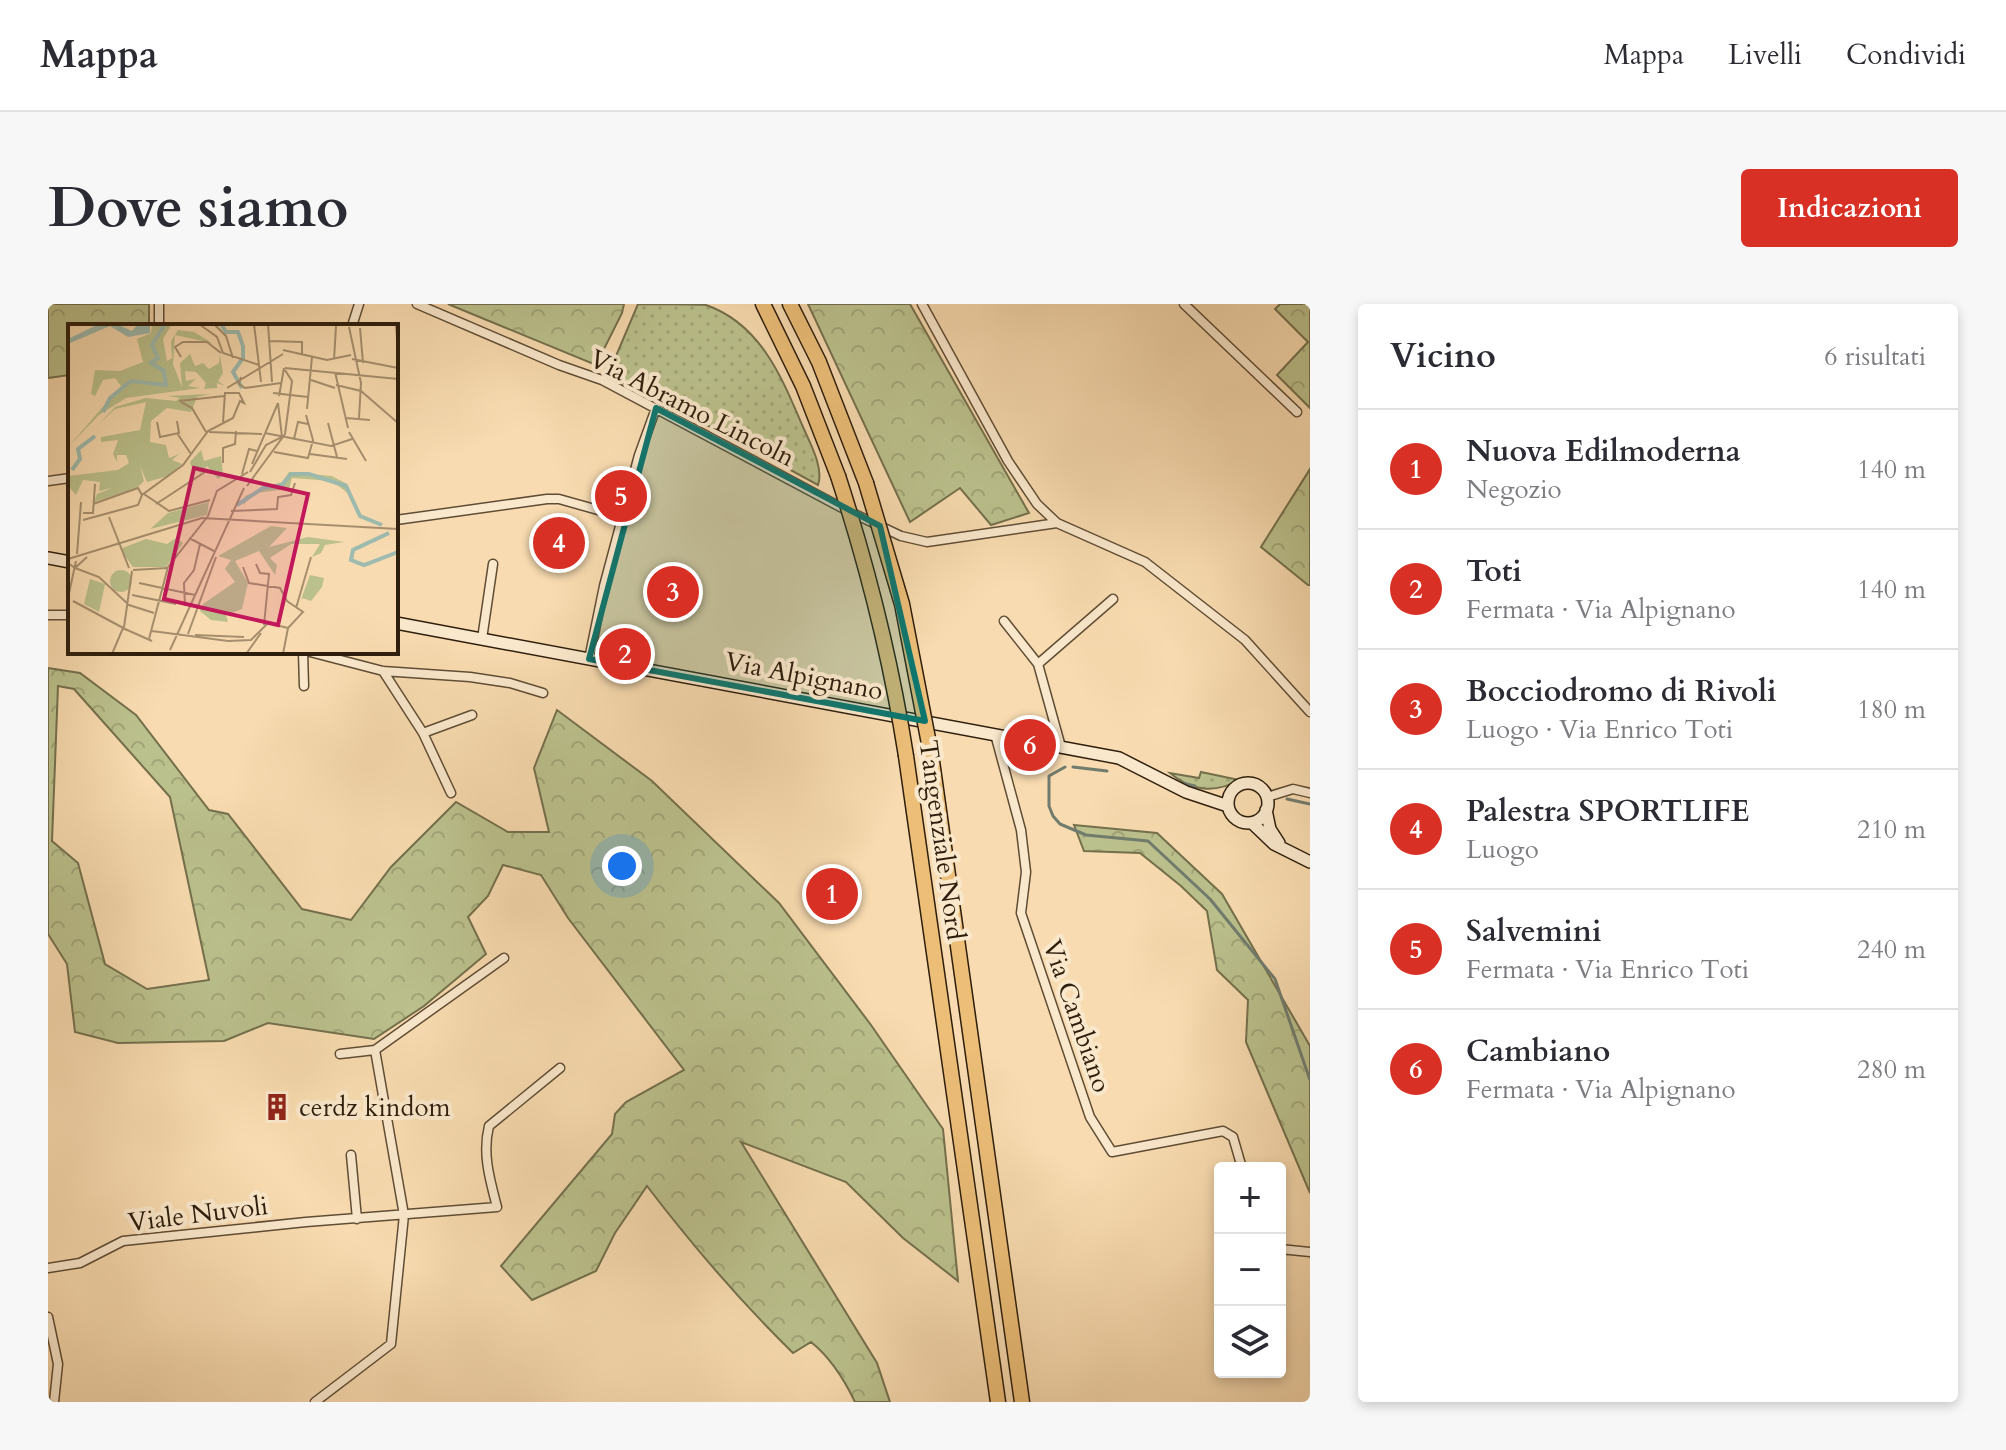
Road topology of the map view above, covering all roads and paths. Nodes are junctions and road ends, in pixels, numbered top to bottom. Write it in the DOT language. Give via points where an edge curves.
graph roads {
  1 [pos="359,304"];
  2 [pos="417,304"];
  3 [pos="763,304"];
  4 [pos="790,304"];
  5 [pos="922,304"];
  6 [pos="1184,304"];
  7 [pos="1202,304"];
  8 [pos="1193,313"];
  9 [pos="353,324"];
  10 [pos="656,408"];
  11 [pos="1297,412"];
  12 [pos="68,478"];
  13 [pos="48,481"];
  14 [pos="623,517"];
  15 [pos="398,520"];
  16 [pos="1057,523"];
  17 [pos="48,558"];
  18 [pos="68,562"];
  19 [pos="493,564"];
  20 [pos="1113,599"];
  21 [pos="1004,621"];
  22 [pos="398,623"];
  23 [pos="482,639"];
  24 [pos="303,654"];
  25 [pos="318,654"];
  26 [pos="345,654"];
  27 [pos="589,659"];
  28 [pos="348,662"];
  29 [pos="1038,664"];
  30 [pos="383,671"];
  31 [pos="304,686"];
  32 [pos="543,693"];
  33 [pos="1310,712"];
  34 [pos="472,715"];
  35 [pos="423,733"];
  36 [pos="995,734"];
  37 [pos="1061,747"];
  38 [pos="451,793"];
  39 [pos="1310,793"];
  40 [pos="1230,800"];
  41 [pos="1266,804"];
  42 [pos="1252,823"];
  43 [pos="1282,846"];
  44 [pos="1310,862"];
  45 [pos="504,958"];
  46 [pos="375,1050"];
  47 [pos="340,1054"];
  48 [pos="560,1068"];
  49 [pos="351,1155"];
  50 [pos="1240,1162"];
  51 [pos="404,1215"];
  52 [pos="357,1219"];
  53 [pos="1286,1250"];
  54 [pos="1310,1252"];
  55 [pos="48,1268"];
  56 [pos="48,1317"];
  57 [pos="54,1402"];
  58 [pos="315,1402"];
  59 [pos="998,1402"];
  60 [pos="1022,1402"];
  1 -- 9 [label="street"];
  2 -- 10 [label="street, Via Abramo Lincoln" via="602,380"];
  3 -- 59 [label="highway, Tangenziale Nord, bridge" via="838,476 882,629 906,756"];
  4 -- 60 [label="highway, Tangenziale Nord, bridge" via="825,376 866,483 902,604 931,754"];
  5 -- 16 [label="street" via="1008,461"];
  6 -- 8 [label="street"];
  7 -- 8 [label="street"];
  8 -- 11 [label="street"];
  10 -- 14 [label="street"];
  10 -- 16 [label="street, Via Abramo Lincoln" via="901,536 927,542"];
  12 -- 13 [label="street"];
  14 -- 15 [label="street" via="547,499"];
  14 -- 27 [label="street"];
  16 -- 33 [label="street" via="1145,562 1245,640"];
  17 -- 18 [label="street"];
  19 -- 23 [label="street"];
  20 -- 29 [label="street"];
  21 -- 29 [label="street"];
  22 -- 23 [label="street, Via Alpignano"];
  23 -- 27 [label="street, Via Alpignano"];
  24 -- 31 [label="street"];
  25 -- 28 [label="street"];
  26 -- 28 [label="street"];
  27 -- 36 [label="street, Via Alpignano"];
  28 -- 30 [label="street"];
  29 -- 37 [label="street"];
  30 -- 32 [label="street" via="510,683"];
  30 -- 35 [label="street"];
  34 -- 35 [label="street"];
  35 -- 38 [label="street"];
  36 -- 37 [label="street, Via Alpignano"];
  36 -- 50 [label="street, Via Cambiano" via="1021,830 1026,872 1021,913 1090,1117 1112,1152 1223,1131 1233,1137"];
  37 -- 40 [label="street, Via Alpignano" via="1119,758 1174,787"];
  39 -- 41 [label="street" via="1293,789"];
  40 -- 41 [label="street" via="1247,783 1259,787"];
  40 -- 42 [label="street" via="1239,821"];
  41 -- 42 [label="street" via="1263,816"];
  41 -- 43 [label="street" via="1270,829"];
  42 -- 43 [label="street"];
  43 -- 44 [label="street"];
  45 -- 46 [label="street"];
  46 -- 47 [label="street"];
  46 -- 51 [label="street"];
  48 -- 51 [label="street, Viale Nuvoli" via="489,1126 486,1162 497,1207"];
  49 -- 52 [label="street"];
  51 -- 52 [label="street, Viale Nuvoli"];
  51 -- 58 [label="street" via="391,1344"];
  52 -- 55 [label="street, Viale Nuvoli" via="123,1241 80,1263"];
  53 -- 54 [label="street"];
  56 -- 57 [label="street" via="58,1364"];
}
